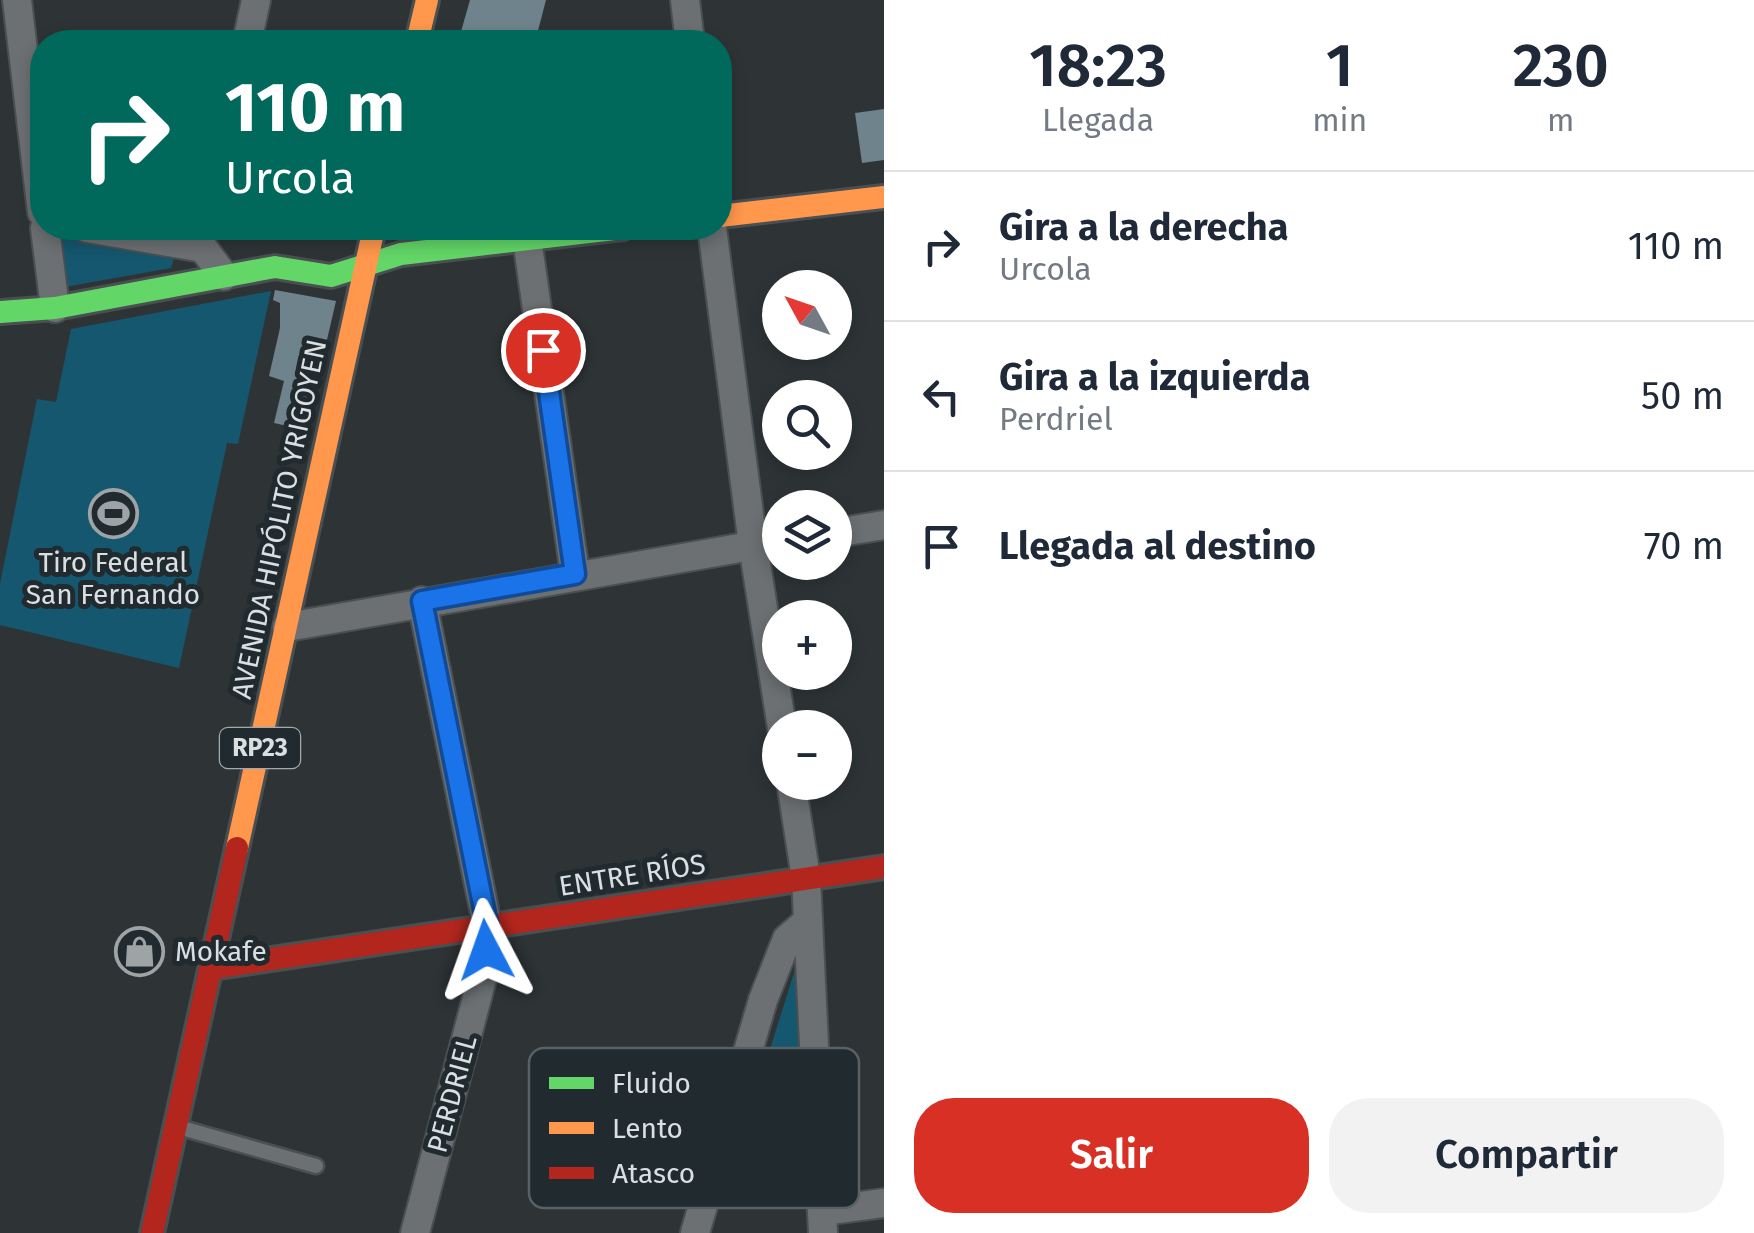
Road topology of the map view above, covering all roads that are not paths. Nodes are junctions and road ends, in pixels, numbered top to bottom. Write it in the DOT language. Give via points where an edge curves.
graph roads {
  1 [pos="17,0"];
  2 [pos="256,0"];
  3 [pos="428,0"];
  4 [pos="685,0"];
  5 [pos="250,30"];
  6 [pos="421,30"];
  7 [pos="689,30"];
  8 [pos="30,110"];
  9 [pos="884,198"];
  10 [pos="732,215"];
  11 [pos="46,240"];
  12 [pos="206,240"];
  13 [pos="372,240"];
  14 [pos="511,240"];
  15 [pos="527,240"];
  16 [pos="714,240"];
  17 [pos="368,263"];
  18 [pos="224,276"];
  19 [pos="55,308"];
  20 [pos="0,312"];
  21 [pos="762,520"];
  22 [pos="884,525"];
  23 [pos="852,530"];
  24 [pos="762,544"];
  25 [pos="575,574"];
  26 [pos="769,580"];
  27 [pos="422,601"];
  28 [pos="287,627"];
  29 [pos="780,710"];
  30 [pos="794,800"];
  31 [pos="884,868"];
  32 [pos="806,878"];
  33 [pos="808,920"];
  34 [pos="488,929"];
  35 [pos="212,968"];
  36 [pos="750,1048"];
  37 [pos="814,1048"];
  38 [pos="176,1126"];
  39 [pos="316,1166"];
  40 [pos="884,1203"];
  41 [pos="702,1208"];
  42 [pos="823,1222"];
  43 [pos="152,1233"];
  44 [pos="415,1233"];
  45 [pos="694,1233"];
  1 -- 8 [label="street"];
  2 -- 5 [label="street"];
  3 -- 6 [label="main road"];
  4 -- 7 [label="street"];
  9 -- 10 [label="main road"];
  11 -- 19 [label="street"];
  12 -- 18 [label="street"];
  13 -- 17 [label="main road, AVENIDA HIPÓLITO YRIGOYEN / RP23"];
  14 -- 17 [label="main road"];
  15 -- 25 [label="street"];
  16 -- 21 [label="street"];
  17 -- 18 [label="main road" via="331,276 275,267"];
  17 -- 28 [label="main road, AVENIDA HIPÓLITO YRIGOYEN / RP23"];
  18 -- 19 [label="main road"];
  19 -- 20 [label="main road"];
  22 -- 23 [label="street"];
  24 -- 25 [label="street"];
  25 -- 27 [label="street"];
  26 -- 29 [label="street"];
  27 -- 28 [label="street"];
  27 -- 34 [label="street, PERDRIEL"];
  28 -- 35 [label="main road, AVENIDA HIPÓLITO YRIGOYEN / RP23"];
  30 -- 32 [label="street"];
  31 -- 32 [label="main road, ENTRE RÍOS"];
  32 -- 33 [label="street"];
  32 -- 34 [label="main road, ENTRE RÍOS"];
  33 -- 36 [label="street" via="787,939"];
  33 -- 37 [label="street"];
  34 -- 35 [label="main road, ENTRE RÍOS"];
  34 -- 44 [label="street, PERDRIEL" via="484,971"];
  35 -- 38 [label="main road, AVENIDA HIPÓLITO YRIGOYEN / RP23"];
  38 -- 39 [label="lane"];
  38 -- 43 [label="main road, AVENIDA HIPÓLITO YRIGOYEN / RP23"];
  40 -- 42 [label="street"];
  41 -- 45 [label="street"];
}
